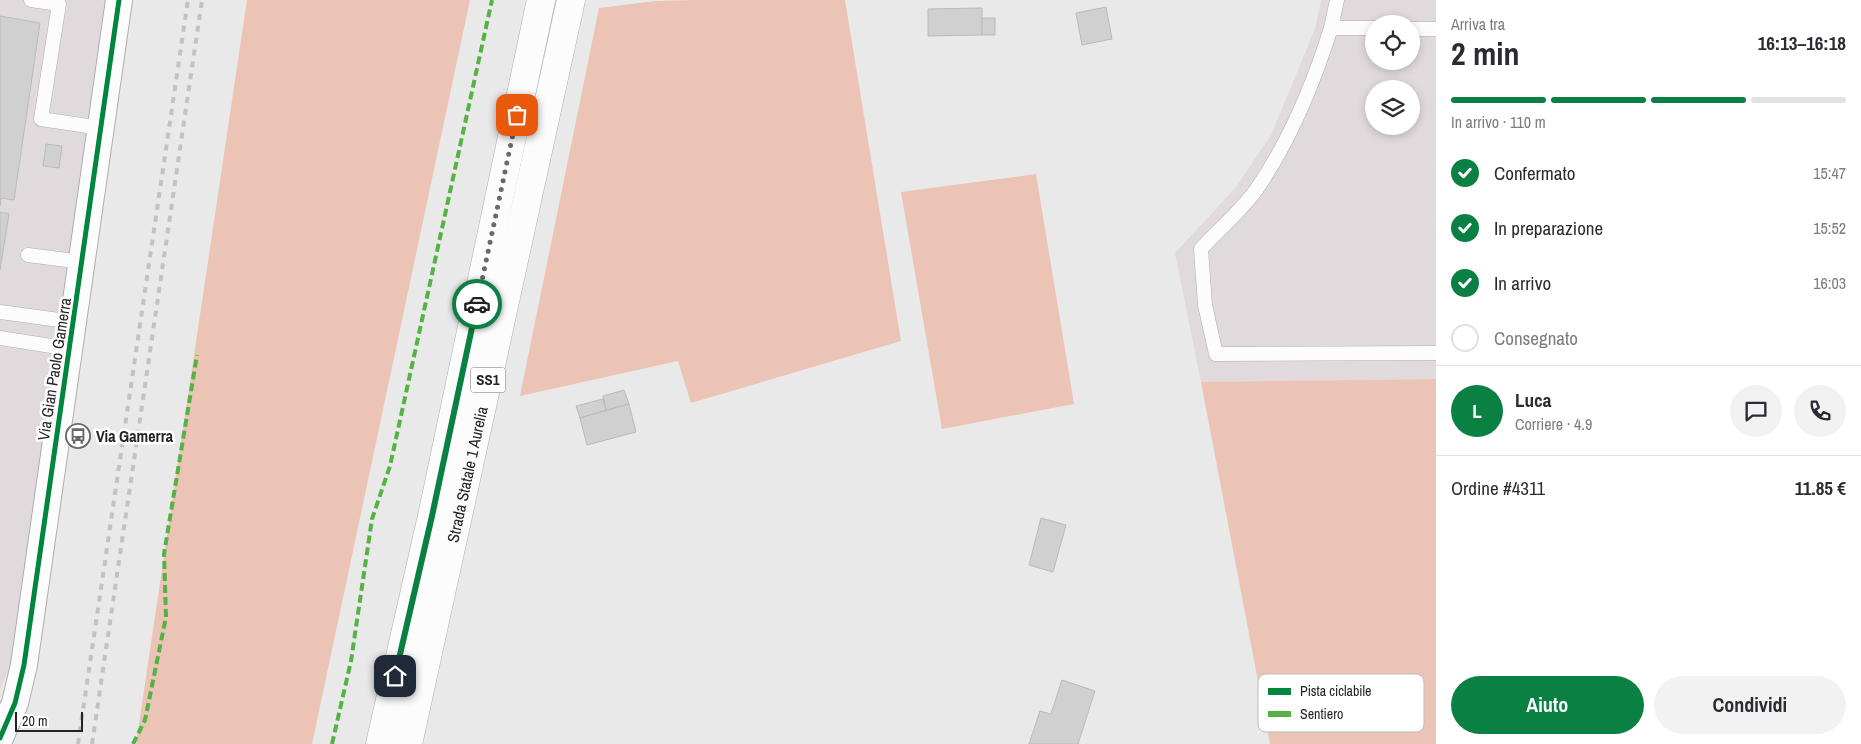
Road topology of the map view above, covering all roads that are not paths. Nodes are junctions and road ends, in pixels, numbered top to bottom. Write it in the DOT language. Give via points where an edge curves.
graph roads {
  1 [pos="31,0"];
  2 [pos="119,0"];
  3 [pos="541,0"];
  4 [pos="1338,0"];
  5 [pos="571,5"];
  6 [pos="1331,28"];
  7 [pos="1365,28"];
  8 [pos="1420,28"];
  9 [pos="1436,29"];
  10 [pos="101,128"];
  11 [pos="28,254"];
  12 [pos="82,262"];
  13 [pos="0,312"];
  14 [pos="74,322"];
  15 [pos="0,338"];
  16 [pos="70,349"];
  17 [pos="1436,353"];
  18 [pos="0,738"];
  19 [pos="380,744"];
  20 [pos="408,744"];
  1 -- 10 [label="lane" via="59,4 41,119"];
  2 -- 10 [label="street, Via Gian Paolo Gamerra"];
  3 -- 19 [label="highway, Strada Statale 1 Aurelia / SS1" via="432,516"];
  4 -- 6 [label="lane"];
  5 -- 20 [label="highway, Strada Statale 1 Aurelia / SS1"];
  6 -- 7 [label="lane"];
  6 -- 17 [label="lane" via="1314,82 1287,138 1255,191 1201,249 1205,305 1216,354"];
  8 -- 9 [label="lane"];
  10 -- 12 [label="street, Via Gian Paolo Gamerra"];
  11 -- 12 [label="lane"];
  12 -- 14 [label="street, Via Gian Paolo Gamerra"];
  13 -- 14 [label="lane"];
  14 -- 16 [label="street, Via Gian Paolo Gamerra"];
  15 -- 16 [label="lane"];
  16 -- 18 [label="street, Via Gian Paolo Gamerra" via="24,665 15,704"];
}
